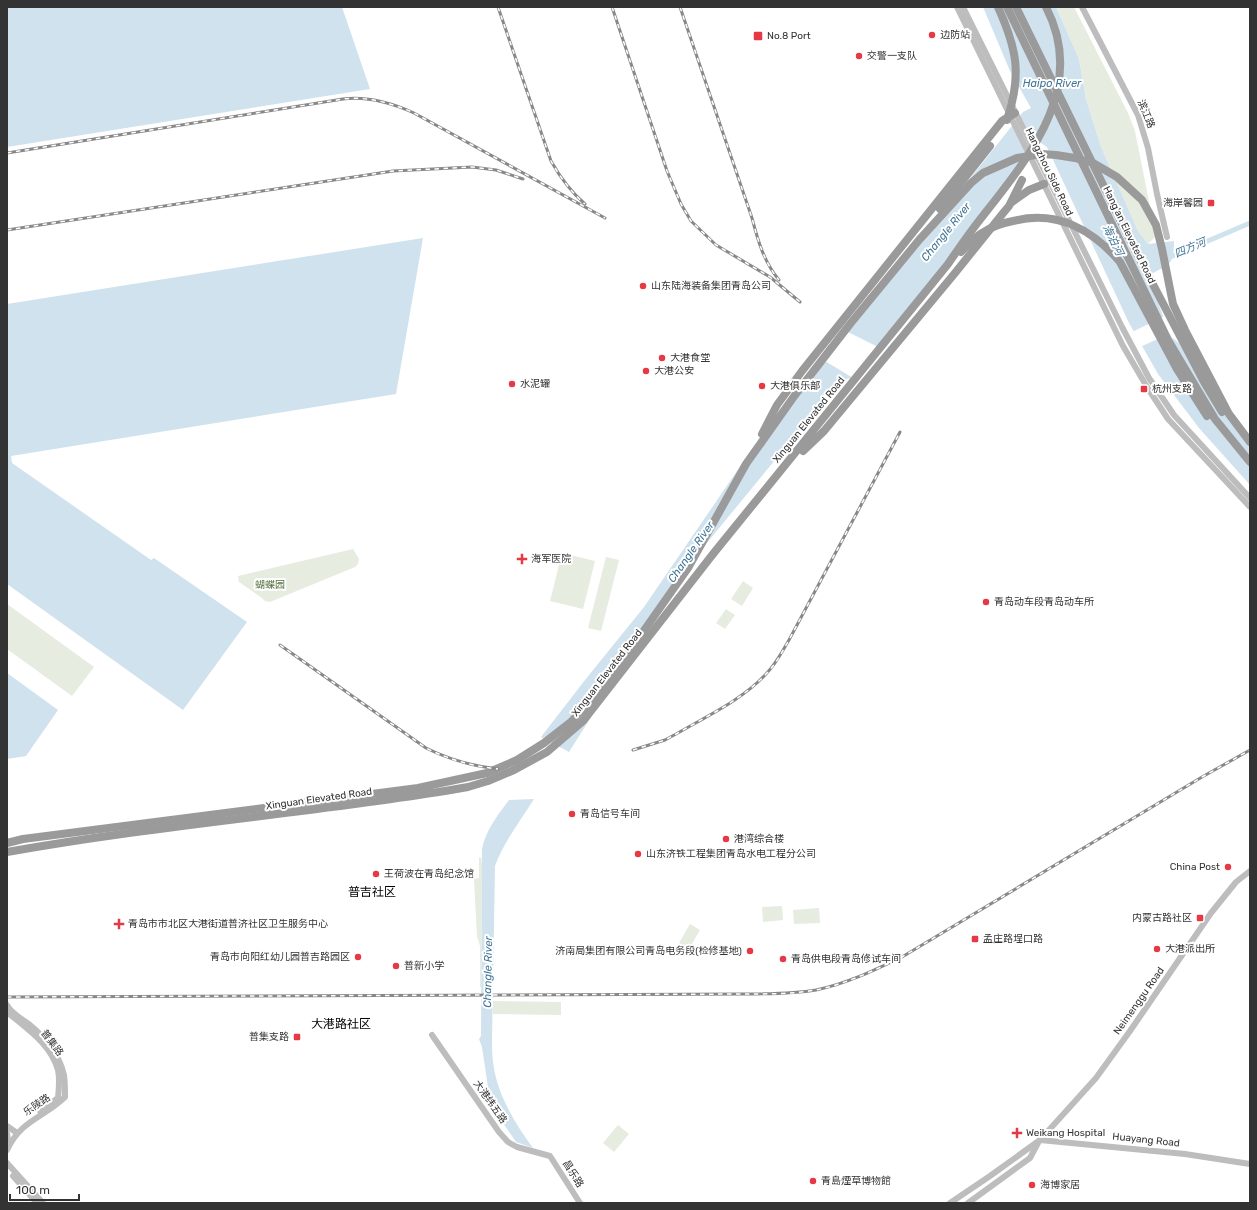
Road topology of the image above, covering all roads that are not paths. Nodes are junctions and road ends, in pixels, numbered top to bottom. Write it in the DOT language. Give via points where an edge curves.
graph roads {
  1 [pos="957,7"];
  2 [pos="963,7"];
  3 [pos="998,7"];
  4 [pos="1007,7"];
  5 [pos="1016,7"];
  6 [pos="1046,7"];
  7 [pos="1082,7"];
  8 [pos="1005,106"];
  9 [pos="1014,116"];
  10 [pos="1002,121"];
  11 [pos="1022,180"];
  12 [pos="1044,184"];
  13 [pos="1009,206"];
  14 [pos="1167,237"];
  15 [pos="920,240"];
  16 [pos="948,264"];
  17 [pos="1250,442"];
  18 [pos="1250,449"];
  19 [pos="1250,462"];
  20 [pos="746,464"];
  21 [pos="1250,470"];
  22 [pos="780,472"];
  23 [pos="1250,498"];
  24 [pos="1250,507"];
  25 [pos="7,842"];
  26 [pos="36,847"];
  27 [pos="7,852"];
  28 [pos="7,857"];
  29 [pos="1250,871"];
  30 [pos="7,1004"];
  31 [pos="7,1012"];
  32 [pos="432,1035"];
  33 [pos="62,1097"];
  34 [pos="7,1126"];
  35 [pos="7,1130"];
  36 [pos="13,1133"];
  37 [pos="1040,1140"];
  38 [pos="7,1142"];
  39 [pos="7,1150"];
  40 [pos="550,1156"];
  41 [pos="7,1163"];
  42 [pos="1250,1164"];
  43 [pos="7,1169"];
  44 [pos="37,1203"];
  45 [pos="43,1203"];
  46 [pos="580,1203"];
  47 [pos="950,1203"];
  48 [pos="968,1203"];
  1 -- 8 [label="main road, Hangzhou Side Road"];
  2 -- 9 [label="main road, Hangzhou Side Road"];
  3 -- 15 [label="highway" via="1011,38 1016,71 1014,97 1007,119 991,145 931,221"];
  4 -- 19 [label="highway, Hang'an Elevated Road" via="1168,340 1215,419"];
  5 -- 18 [label="highway, Hang'an Elevated Road" via="1135,250 1200,375 1221,411"];
  6 -- 16 [label="highway" via="1057,35 1059,50 1060,69 1054,107 1029,155"];
  7 -- 14 [label="main road, 滨江路" via="1138,115 1148,148"];
  8 -- 9 [label="main road, Hangzhou Side Road"];
  8 -- 10 [label="highway" via="1006,112"];
  9 -- 10 [label="highway"];
  9 -- 12 [label="main road, Hangzhou Side Road"];
  9 -- 23 [label="main road, Hangzhou Side Road" via="1036,154 1149,378 1174,415"];
  10 -- 20 [label="highway" via="802,371 777,405"];
  11 -- 13 [label="highway"];
  12 -- 13 [label="highway" via="1019,196"];
  12 -- 24 [label="main road, Hangzhou Side Road" via="1123,346 1147,388 1168,419"];
  13 -- 22 [label="highway" via="824,431"];
  15 -- 17 [label="highway" via="970,183 1017,158 1042,154 1075,158 1106,170 1142,200 1156,225 1173,304 1229,414"];
  15 -- 20 [label="highway, Xinguan Elevated Road" via="850,324"];
  16 -- 21 [label="highway" via="981,234 1022,218 1053,219 1084,230 1109,248 1120,262 1177,369 1212,422"];
  16 -- 22 [label="highway, Xinguan Elevated Road"];
  20 -- 25 [label="highway, Xinguan Elevated Road" via="688,568 599,692 571,722 517,760 487,773 418,788"];
  22 -- 26 [label="highway, Xinguan Elevated Road" via="583,721 547,752 514,770 468,787 438,792"];
  26 -- 27 [label="highway, Xinguan Elevated Road"];
  26 -- 28 [label="highway"];
  29 -- 37 [label="main road, Neimenggu Road" via="1236,882 1211,913 1096,1078"];
  30 -- 33 [label="main road" via="43,1037 60,1062"];
  31 -- 33 [label="main road, 普集路" via="41,1042 55,1062"];
  32 -- 40 [label="main road, 大港纬五路" via="508,1142 516,1147"];
  33 -- 36 [label="main road" via="20,1125"];
  34 -- 36 [label="main road"];
  35 -- 36 [label="main road"];
  36 -- 38 [label="main road"];
  36 -- 39 [label="main road"];
  37 -- 42 [label="main road, Huayang Road" via="1185,1154"];
  37 -- 47 [label="main road"];
  37 -- 48 [label="main road" via="1030,1158"];
  40 -- 46 [label="main road, 昌乐路"];
  41 -- 45 [label="main road"];
  43 -- 44 [label="main road"];
}
